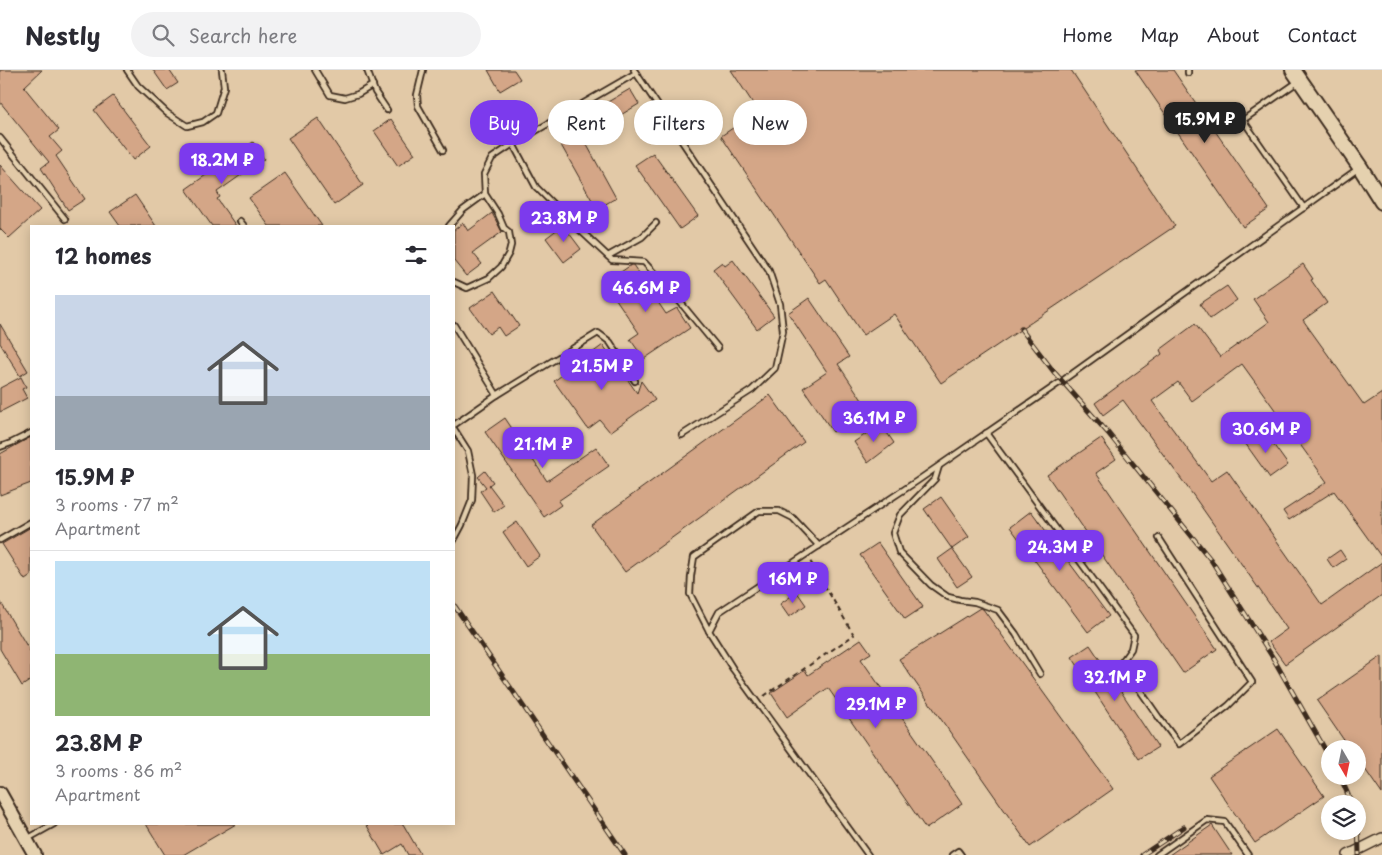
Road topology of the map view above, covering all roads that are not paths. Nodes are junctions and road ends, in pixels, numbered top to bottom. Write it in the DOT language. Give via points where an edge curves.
graph roads {
  1 [pos="127,70"];
  2 [pos="222,70"];
  3 [pos="315,70"];
  4 [pos="367,70"];
  5 [pos="423,70"];
  6 [pos="635,71"];
  7 [pos="1297,75"];
  8 [pos="373,85"];
  9 [pos="387,110"];
  10 [pos="538,129"];
  11 [pos="0,138"];
  12 [pos="511,145"];
  13 [pos="513,145"];
  14 [pos="444,150"];
  15 [pos="1360,167"];
  16 [pos="485,194"];
  17 [pos="1382,202"];
  18 [pos="1304,208"];
  19 [pos="65,219"];
  20 [pos="240,221"];
  21 [pos="656,223"];
  22 [pos="243,225"];
  23 [pos="450,225"];
  24 [pos="608,256"];
  25 [pos="455,282"];
  26 [pos="455,327"];
  27 [pos="718,348"];
  28 [pos="635,380"];
  29 [pos="497,395"];
  30 [pos="455,424"];
  31 [pos="455,431"];
  32 [pos="986,433"];
  33 [pos="30,434"];
  34 [pos="682,435"];
  35 [pos="0,447"];
  36 [pos="939,466"];
  37 [pos="30,523"];
  38 [pos="455,538"];
  39 [pos="1159,538"];
  40 [pos="0,540"];
  41 [pos="819,546"];
  42 [pos="709,631"];
  43 [pos="1040,674"];
  44 [pos="0,793"];
  45 [pos="52,825"];
  46 [pos="1382,838"];
  47 [pos="26,840"];
  48 [pos="35,855"];
  49 [pos="868,855"];
  50 [pos="952,855"];
  51 [pos="961,855"];
  52 [pos="1157,855"];
  53 [pos="1248,855"];
  54 [pos="1348,855"];
  1 -- 2 [label="lane" via="138,86 167,113 187,126 203,122 216,113 224,87"];
  3 -- 8 [label="lane" via="330,95 346,98"];
  4 -- 8 [label="lane"];
  5 -- 14 [label="lane" via="417,95 418,106"];
  6 -- 10 [label="lane"];
  6 -- 34 [label="lane" via="770,271 780,304 783,331 775,368 752,390"];
  7 -- 15 [label="main road"];
  7 -- 18 [label="lane" via="1243,120"];
  8 -- 9 [label="lane"];
  11 -- 19 [label="lane"];
  12 -- 16 [label="lane" via="492,158 484,174"];
  13 -- 24 [label="lane" via="536,187"];
  15 -- 17 [label="main road"];
  15 -- 18 [label="lane"];
  16 -- 23 [label="lane" via="463,210"];
  16 -- 25 [label="lane" via="509,232 509,253 489,278 467,288"];
  18 -- 32 [label="lane"];
  20 -- 22 [label="lane"];
  21 -- 24 [label="lane" via="642,237"];
  24 -- 27 [label="lane" via="612,260 644,262"];
  26 -- 29 [label="lane"];
  28 -- 29 [label="lane" via="610,342 598,333"];
  29 -- 30 [label="lane"];
  31 -- 38 [label="lane" via="468,451 473,475 472,500"];
  32 -- 36 [label="lane"];
  32 -- 39 [label="lane" via="1134,635 1131,649 1121,663 1179,744 1228,706 1252,682"];
  33 -- 35 [label="lane"];
  36 -- 41 [label="lane"];
  36 -- 43 [label="lane" via="935,480 900,515 893,533 899,552 931,585 948,597 998,610"];
  37 -- 40 [label="lane"];
  41 -- 42 [label="lane" via="719,612"];
  41 -- 42 [label="lane" via="794,518 779,511 759,511 694,557 690,594"];
  42 -- 49 [label="lane"];
  44 -- 47 [label="main road"];
  45 -- 47 [label="lane"];
  46 -- 54 [label="street"];
  47 -- 48 [label="main road"];
  50 -- 51 [label="lane" via="958,851"];
  52 -- 53 [label="lane" via="1207,820 1225,822"];
}
